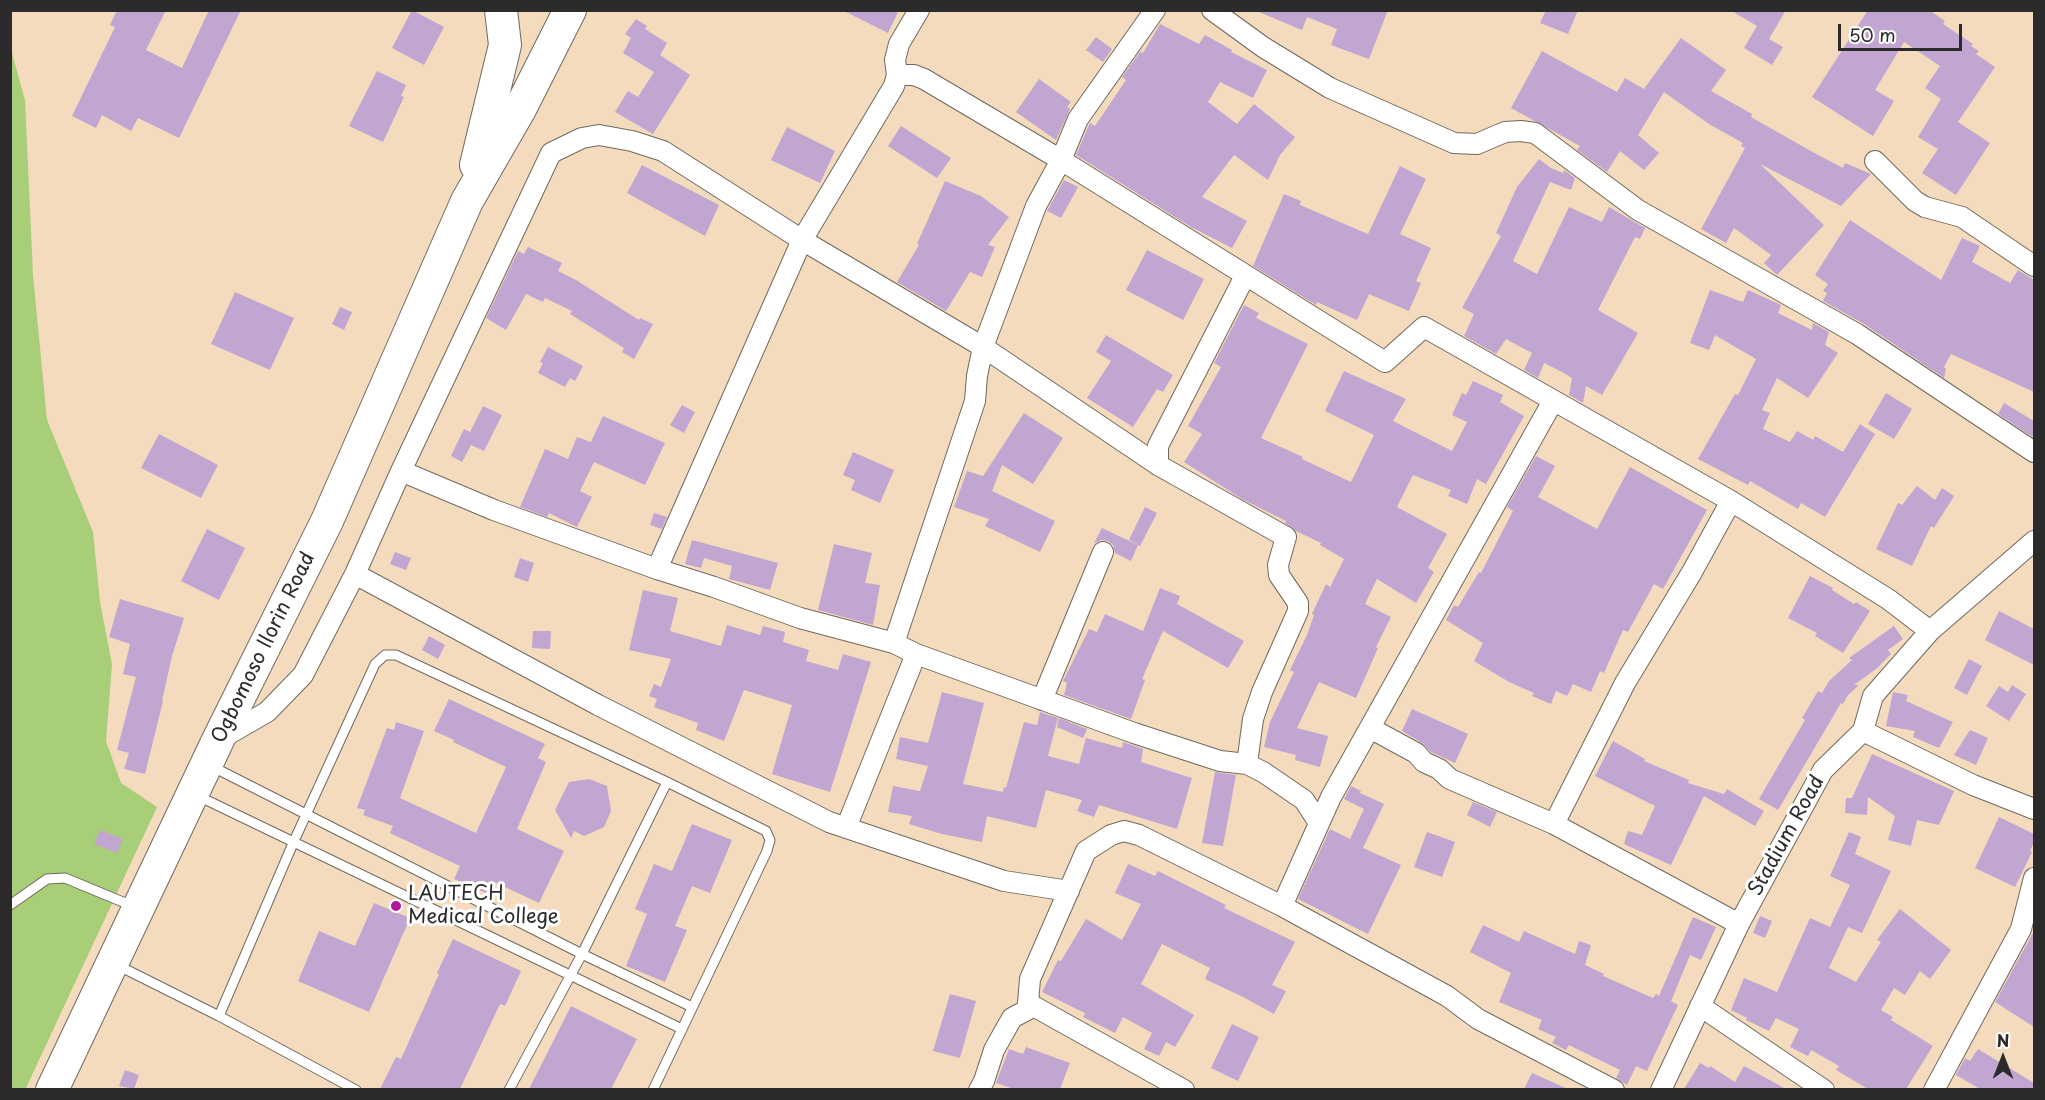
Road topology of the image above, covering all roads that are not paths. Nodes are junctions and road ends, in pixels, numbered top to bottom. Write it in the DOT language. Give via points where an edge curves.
graph roads {
  1 [pos="501,10"];
  2 [pos="570,10"];
  3 [pos="919,10"];
  4 [pos="1155,10"];
  5 [pos="1212,10"];
  6 [pos="897,75"];
  7 [pos="1061,160"];
  8 [pos="1875,161"];
  9 [pos="467,201"];
  10 [pos="802,240"];
  11 [pos="2034,266"];
  12 [pos="1245,276"];
  13 [pos="983,347"];
  14 [pos="1553,401"];
  15 [pos="2034,452"];
  16 [pos="1158,456"];
  17 [pos="401,471"];
  18 [pos="1731,501"];
  19 [pos="2034,541"];
  20 [pos="1102,552"];
  21 [pos="657,569"];
  22 [pos="355,574"];
  23 [pos="1930,631"];
  24 [pos="894,643"];
  25 [pos="916,654"];
  26 [pos="1042,700"];
  27 [pos="1370,728"];
  28 [pos="1863,731"];
  29 [pos="213,752"];
  30 [pos="1247,764"];
  31 [pos="667,782"];
  32 [pos="193,794"];
  33 [pos="1332,797"];
  34 [pos="1304,800"];
  35 [pos="2034,810"];
  36 [pos="307,814"];
  37 [pos="1319,822"];
  38 [pos="1554,824"];
  39 [pos="846,828"];
  40 [pos="294,841"];
  41 [pos="2034,878"];
  42 [pos="1069,891"];
  43 [pos="10,905"];
  44 [pos="1282,906"];
  45 [pos="138,908"];
  46 [pos="1739,924"];
  47 [pos="582,954"];
  48 [pos="113,963"];
  49 [pos="570,974"];
  50 [pos="1028,1003"];
  51 [pos="1700,1006"];
  52 [pos="692,1007"];
  53 [pos="219,1016"];
  54 [pos="682,1029"];
  55 [pos="52,1089"];
  56 [pos="356,1089"];
  57 [pos="509,1089"];
  58 [pos="653,1089"];
  59 [pos="979,1089"];
  60 [pos="1184,1089"];
  61 [pos="1614,1089"];
  62 [pos="1661,1089"];
  63 [pos="1824,1089"];
  64 [pos="1935,1089"];
  1 -- 9 [label="highway" via="505,45"];
  2 -- 9 [label="highway"];
  3 -- 6 [label="street" via="898,44"];
  4 -- 7 [label="street" via="1078,119"];
  5 -- 15 [label="street" via="1330,88 1454,143 1477,144 1505,132 1535,133 1638,210 1857,334"];
  6 -- 7 [label="street" via="924,79"];
  6 -- 10 [label="street"];
  7 -- 12 [label="street"];
  7 -- 13 [label="street" via="1036,206"];
  8 -- 11 [label="street" via="1915,201 1962,217"];
  9 -- 29 [label="highway, Ogbomoso Ilorin Road" via="327,521"];
  10 -- 13 [label="street"];
  10 -- 17 [label="street" via="663,151 599,135 582,138 551,153"];
  10 -- 21 [label="street"];
  12 -- 14 [label="street" via="1385,362 1424,327"];
  12 -- 16 [label="street"];
  13 -- 16 [label="street" via="1132,447"];
  13 -- 24 [label="street" via="975,401"];
  14 -- 18 [label="street"];
  14 -- 27 [label="street"];
  16 -- 30 [label="street" via="1286,537 1279,575 1298,603 1298,611 1262,692 1253,719"];
  17 -- 21 [label="street" via="494,510"];
  17 -- 22 [label="street"];
  18 -- 23 [label="street" via="1888,599"];
  18 -- 38 [label="street" via="1625,683"];
  19 -- 23 [label="street"];
  20 -- 26 [label="street"];
  21 -- 24 [label="street" via="800,618"];
  22 -- 29 [label="street" via="303,675 267,712"];
  22 -- 39 [label="street" via="598,705"];
  23 -- 28 [label="street" via="1872,696"];
  24 -- 25 [label="street"];
  25 -- 26 [label="street"];
  25 -- 39 [label="street"];
  26 -- 30 [label="street" via="1209,758"];
  27 -- 33 [label="street"];
  27 -- 38 [label="street" via="1416,753 1450,779"];
  28 -- 35 [label="street"];
  28 -- 46 [label="street, Stadium Road" via="1823,771"];
  29 -- 32 [label="highway, Ogbomoso Ilorin Road"];
  29 -- 36 [label="lane"];
  30 -- 34 [label="street"];
  31 -- 36 [label="lane" via="396,655 385,655 375,664"];
  31 -- 47 [label="lane"];
  31 -- 52 [label="lane" via="766,831 770,840"];
  32 -- 40 [label="lane"];
  32 -- 45 [label="highway, Ogbomoso Ilorin Road"];
  33 -- 34 [label="street"];
  33 -- 37 [label="street"];
  34 -- 37 [label="street"];
  36 -- 40 [label="lane"];
  36 -- 47 [label="lane"];
  37 -- 44 [label="street"];
  38 -- 46 [label="street"];
  39 -- 42 [label="street" via="1004,881"];
  40 -- 49 [label="lane"];
  40 -- 53 [label="lane"];
  41 -- 64 [label="street" via="2021,929"];
  42 -- 44 [label="street" via="1086,851 1124,831"];
  42 -- 50 [label="street" via="1030,979"];
  43 -- 45 [label="lane" via="47,879 65,878"];
  44 -- 61 [label="street" via="1447,996 1478,1019"];
  45 -- 48 [label="highway, Ogbomoso Ilorin Road"];
  46 -- 51 [label="street, Stadium Road"];
  47 -- 49 [label="lane"];
  47 -- 52 [label="lane"];
  48 -- 53 [label="lane"];
  48 -- 55 [label="highway, Ogbomoso Ilorin Road"];
  49 -- 54 [label="lane"];
  49 -- 57 [label="lane"];
  50 -- 59 [label="street" via="1027,1010 1012,1018"];
  50 -- 60 [label="street"];
  51 -- 62 [label="street, Stadium Road"];
  51 -- 63 [label="street"];
  52 -- 54 [label="lane"];
  53 -- 56 [label="lane"];
  54 -- 58 [label="lane"];
}
